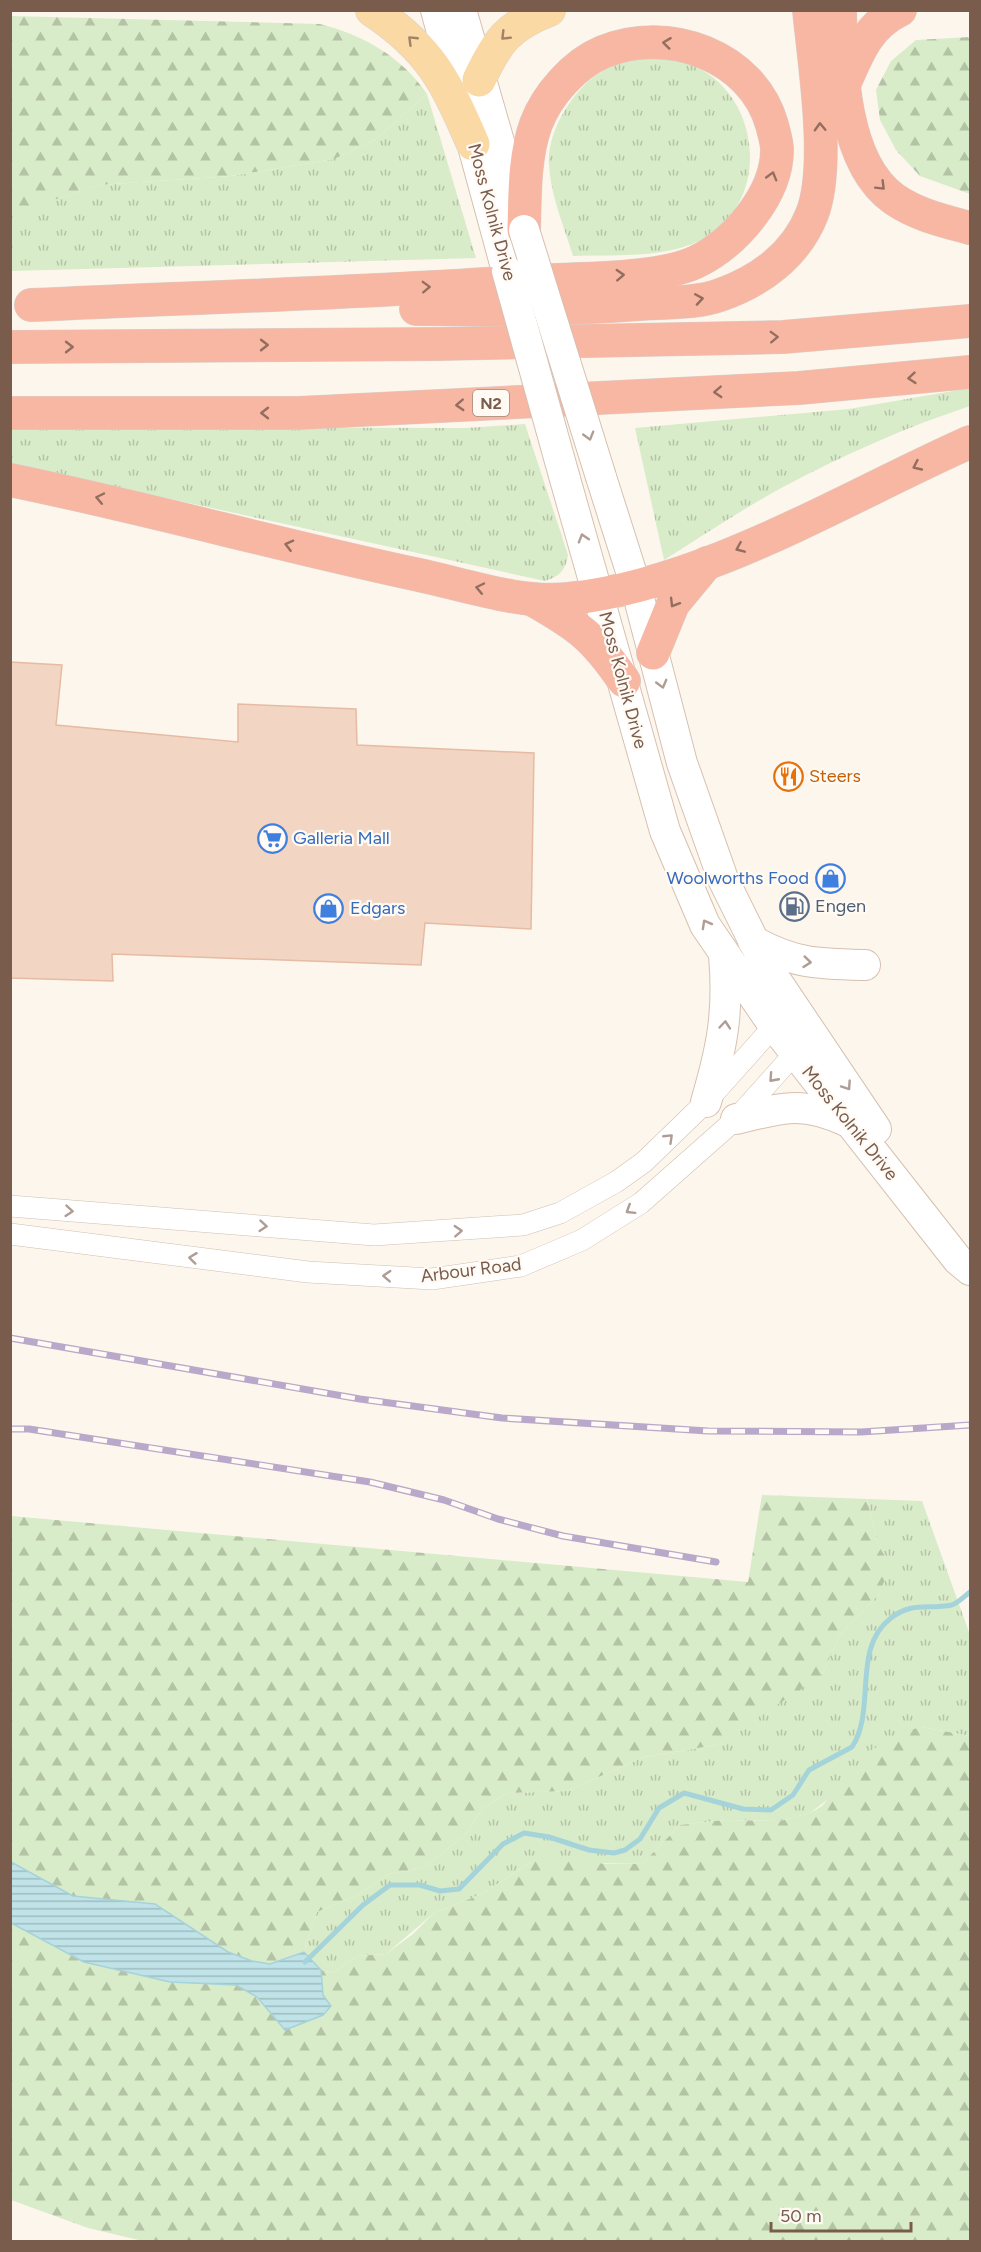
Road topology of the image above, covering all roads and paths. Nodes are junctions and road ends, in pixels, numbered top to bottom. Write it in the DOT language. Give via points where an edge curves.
graph roads {
  1 [pos="372,10"];
  2 [pos="436,10"];
  3 [pos="461,10"];
  4 [pos="549,10"];
  5 [pos="809,10"];
  6 [pos="840,10"];
  7 [pos="900,10"];
  8 [pos="479,80"];
  9 [pos="843,87"];
  10 [pos="473,144"];
  11 [pos="513,207"];
  12 [pos="970,228"];
  13 [pos="21,305"];
  14 [pos="970,321"];
  15 [pos="10,347"];
  16 [pos="970,372"];
  17 [pos="10,413"];
  18 [pos="970,442"];
  19 [pos="10,480"];
  20 [pos="708,562"];
  21 [pos="636,587"];
  22 [pos="600,594"];
  23 [pos="530,598"];
  24 [pos="653,652"];
  25 [pos="624,681"];
  26 [pos="753,941"];
  27 [pos="724,954"];
  28 [pos="865,965"];
  29 [pos="783,1016"];
  30 [pos="803,1044"];
  31 [pos="706,1102"];
  32 [pos="736,1119"];
  33 [pos="846,1121"];
  34 [pos="10,1206"];
  35 [pos="10,1234"];
  36 [pos="970,1265"];
  37 [pos="970,1270"];
  10 -- 1 [label="main road, one-way" via="446,83 433,65 398,27"];
  2 -- 10 [label="main road, Moss Kolnik Drive"];
  3 -- 8 [label="main road, Moss Kolnik Drive"];
  4 -- 8 [label="main road, one-way" via="506,34"];
  13 -- 5 [label="highway, one-way" via="603,307 717,296 768,272 797,242 813,213 820,182 820,122"];
  6 -- 9 [label="highway"];
  7 -- 9 [label="highway" via="869,34"];
  8 -- 11 [label="main road, Moss Kolnik Drive"];
  9 -- 12 [label="highway, one-way" via="859,149 872,178 892,198 919,214"];
  10 -- 11 [label="main road, Moss Kolnik Drive"];
  13 -- 11 [label="highway, one-way" via="656,274 696,262 735,234 754,212 772,180 778,148 767,110 756,89 737,69 709,54 659,42 603,51 565,79 550,98 537,121"];
  11 -- 21 [label="main road, Moss Kolnik Drive, one-way, bridge"];
  22 -- 11 [label="main road, Moss Kolnik Drive, one-way, bridge" via="565,479"];
  15 -- 14 [label="highway, one-way" via="783,337"];
  16 -- 17 [label="highway, N2, one-way" via="799,388 311,412"];
  18 -- 20 [label="highway, one-way"];
  23 -- 19 [label="highway, one-way"];
  20 -- 21 [label="highway"];
  20 -- 24 [label="highway, one-way" via="673,604"];
  21 -- 22 [label="highway"];
  21 -- 24 [label="main road, Moss Kolnik Drive"];
  22 -- 23 [label="highway"];
  22 -- 25 [label="main road, Moss Kolnik Drive"];
  23 -- 25 [label="highway" via="583,631 606,654"];
  24 -- 26 [label="main road, Moss Kolnik Drive, one-way" via="682,763 723,879"];
  27 -- 25 [label="main road, Moss Kolnik Drive, one-way" via="705,925 665,831"];
  26 -- 28 [label="main road, one-way" via="796,961"];
  26 -- 29 [label="main road, Moss Kolnik Drive"];
  27 -- 29 [label="main road, Moss Kolnik Drive"];
  31 -- 27 [label="main road, one-way" via="725,1029"];
  29 -- 30 [label="main road, Moss Kolnik Drive"];
  29 -- 31 [label="street"];
  30 -- 32 [label="street, Arbour Road, one-way"];
  30 -- 33 [label="main road, Moss Kolnik Drive"];
  30 -- 36 [label="main road, Moss Kolnik Drive, one-way" via="874,1127 956,1237"];
  34 -- 31 [label="street, one-way" via="374,1235 523,1225 560,1213 616,1182 644,1162"];
  32 -- 33 [label="main road" via="790,1107 824,1111"];
  32 -- 35 [label="street, Arbour Road, one-way" via="641,1203 582,1240 521,1266 432,1279 319,1273"];
  33 -- 37 [label="main road, Moss Kolnik Drive"];
}
